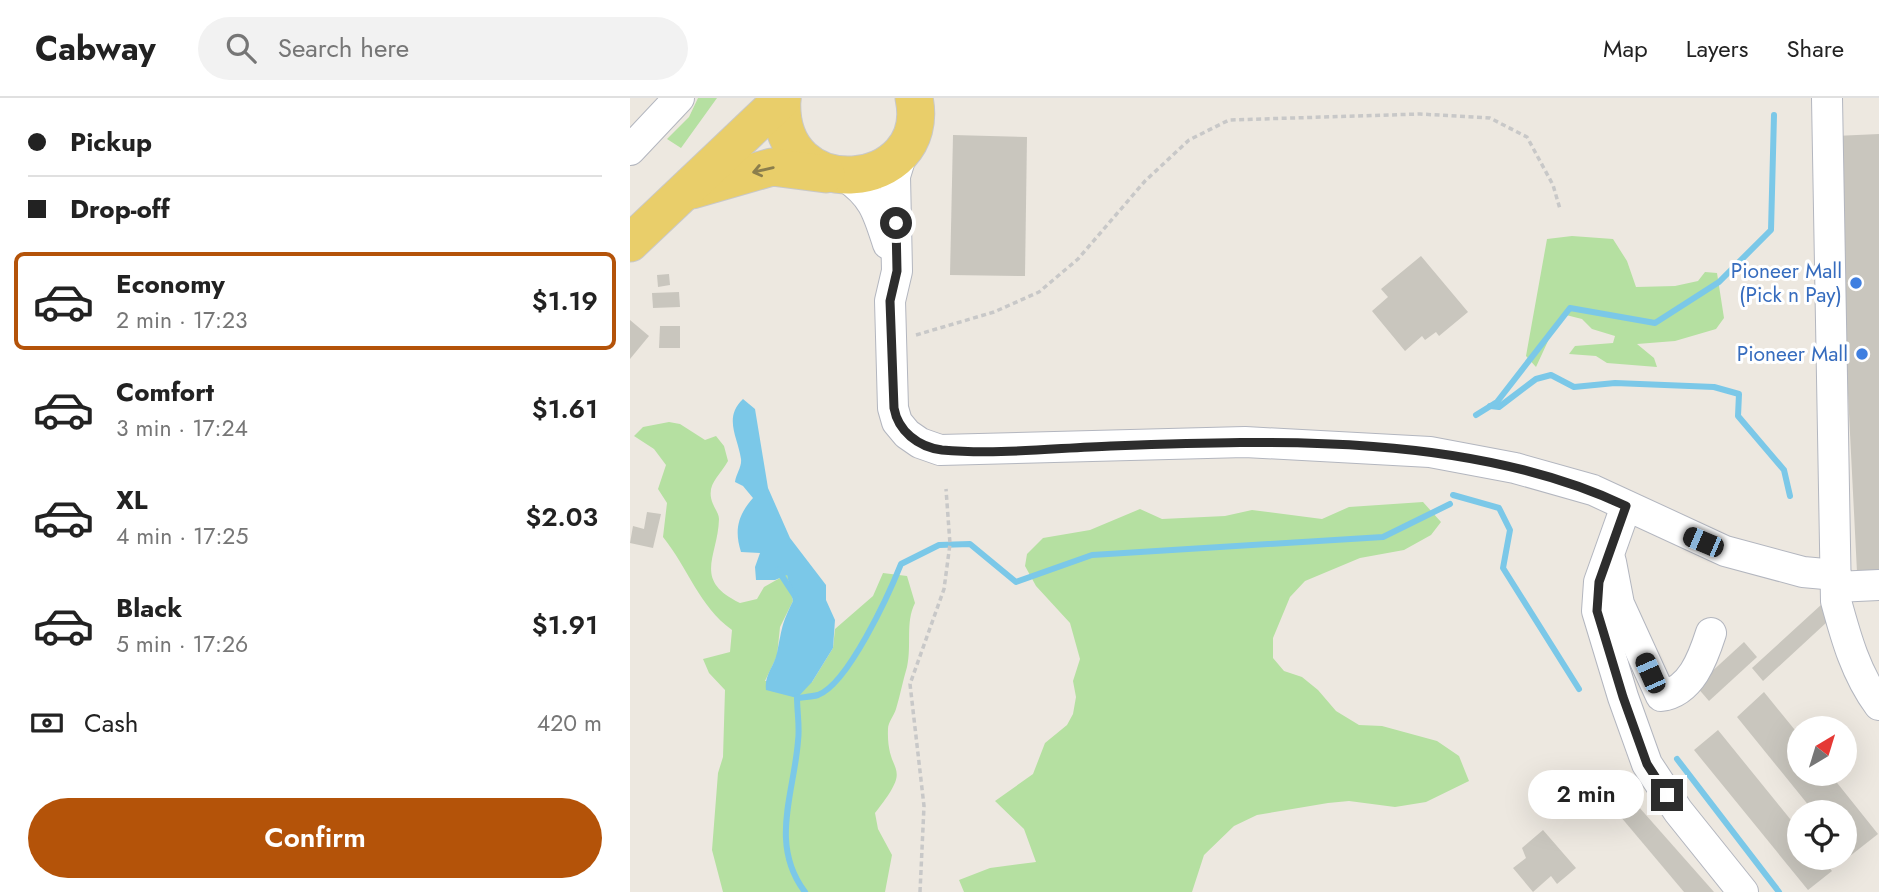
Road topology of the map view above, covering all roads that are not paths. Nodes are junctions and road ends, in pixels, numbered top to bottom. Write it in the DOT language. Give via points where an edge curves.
graph roads {
  1 [pos="679,98"];
  2 [pos="782,98"];
  3 [pos="1827,98"];
  4 [pos="918,116"];
  5 [pos="630,150"];
  6 [pos="838,175"];
  7 [pos="687,191"];
  8 [pos="631,239"];
  9 [pos="897,271"];
  10 [pos="1626,506"];
  11 [pos="1610,555"];
  12 [pos="1836,581"];
  13 [pos="1879,585"];
  14 [pos="1711,634"];
  15 [pos="1879,705"];
  16 [pos="1743,892"];
  1 -- 5 [label="lane"];
  2 -- 6 [label="main road" via="785,131 792,146 815,168"];
  2 -- 7 [label="main road"];
  3 -- 12 [label="lane"];
  4 -- 6 [label="main road" via="878,170"];
  4 -- 9 [label="lane" via="895,176"];
  6 -- 7 [label="main road, one-way" via="772,167"];
  6 -- 9 [label="lane" via="865,190 878,210"];
  7 -- 8 [label="main road"];
  9 -- 10 [label="lane" via="890,301 897,422 920,443 940,450 1245,442 1430,452 1516,468 1593,490"];
  10 -- 11 [label="lane"];
  10 -- 12 [label="lane" via="1725,551"];
  11 -- 14 [label="lane" via="1619,604 1661,696 1669,695 1699,669"];
  11 -- 16 [label="lane" via="1599,582 1597,611 1647,764"];
  12 -- 13 [label="lane"];
  12 -- 15 [label="lane" via="1836,601 1849,648"];
}
